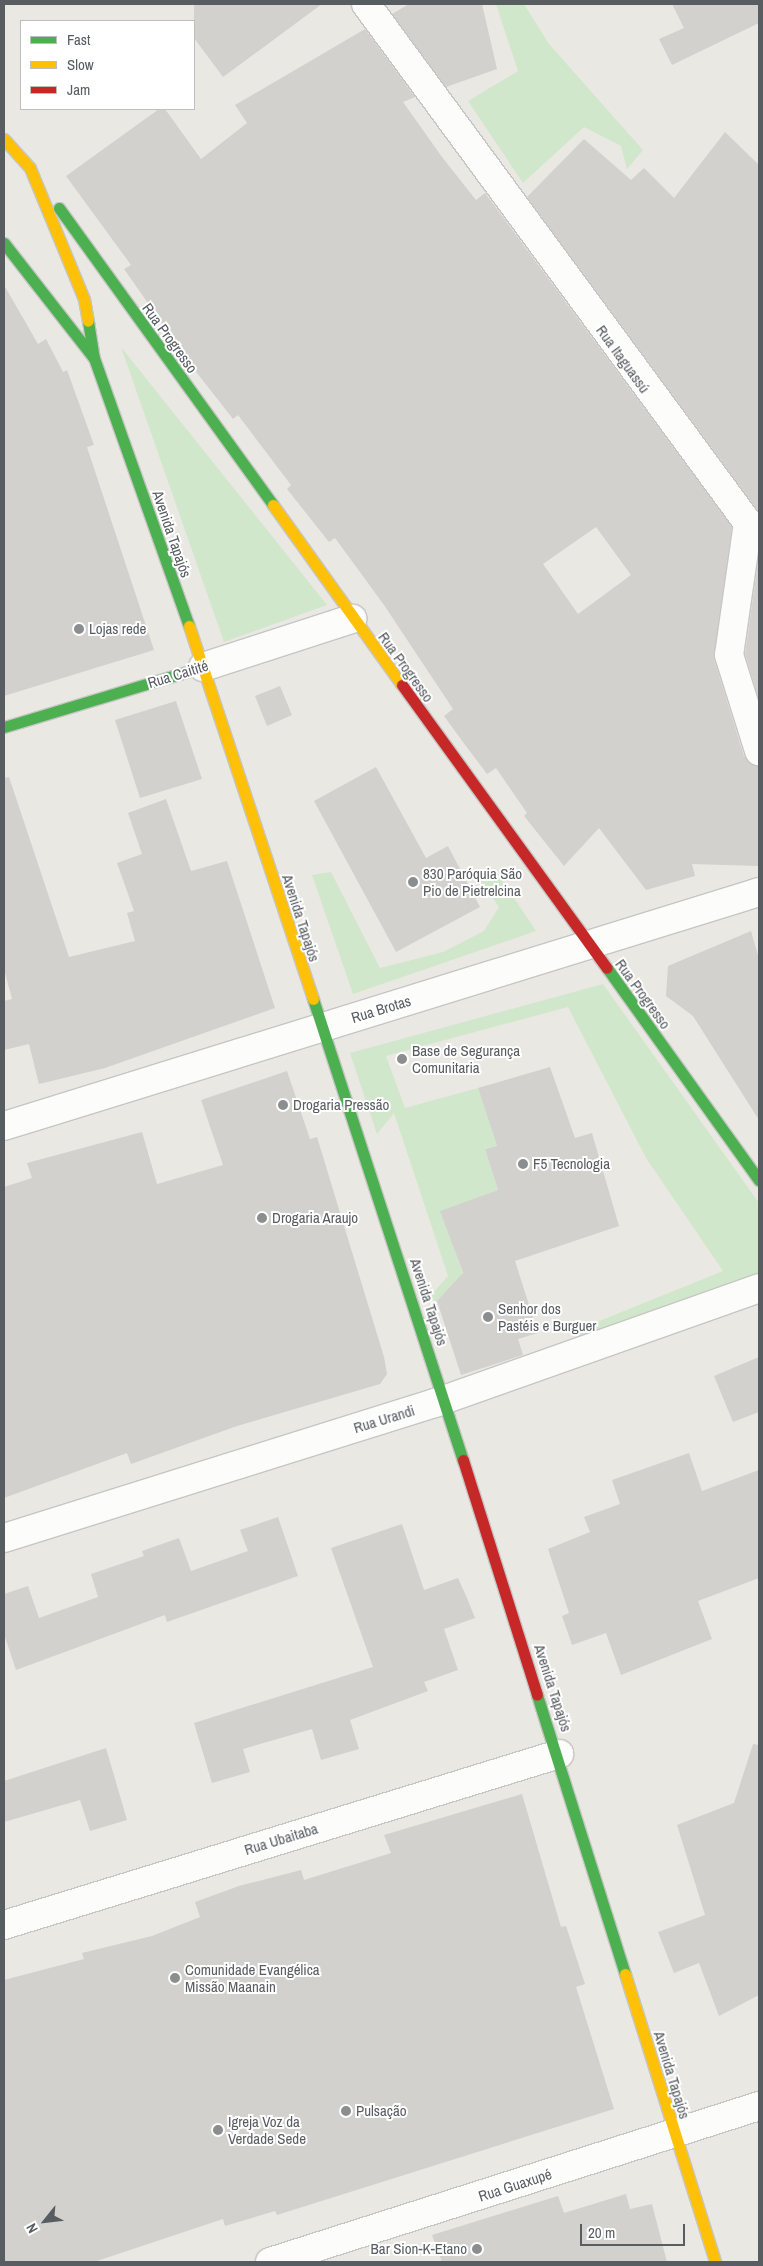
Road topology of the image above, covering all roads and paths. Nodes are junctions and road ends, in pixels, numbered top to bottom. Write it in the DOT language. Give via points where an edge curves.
graph roads {
  1 [pos="366,4"];
  2 [pos="4,139"];
  3 [pos="30,168"];
  4 [pos="4,243"];
  5 [pos="94,358"];
  6 [pos="352,619"];
  7 [pos="203,667"];
  8 [pos="4,727"];
  9 [pos="759,751"];
  10 [pos="759,892"];
  11 [pos="589,945"];
  12 [pos="322,1028"];
  13 [pos="4,1126"];
  14 [pos="759,1180"];
  15 [pos="759,1288"];
  16 [pos="445,1400"];
  17 [pos="4,1538"];
  18 [pos="559,1754"];
  19 [pos="4,1925"];
  20 [pos="759,2106"];
  21 [pos="674,2134"];
  22 [pos="270,2262"];
  23 [pos="715,2262"];
  1 -- 9 [label="street, Rua Itaguassú" via="650,397 748,523 729,656"];
  2 -- 3 [label="main road"];
  3 -- 5 [label="main road" via="84,298"];
  3 -- 6 [label="main road, Rua Progresso"];
  4 -- 5 [label="main road"];
  5 -- 7 [label="main road, Avenida Tapajós"];
  6 -- 7 [label="street, Rua Caitité"];
  6 -- 11 [label="main road, Rua Progresso"];
  7 -- 8 [label="main road, Rua Caitité"];
  7 -- 12 [label="main road, Avenida Tapajós"];
  10 -- 11 [label="street, Rua Brotas"];
  11 -- 12 [label="street, Rua Brotas"];
  11 -- 14 [label="main road, Rua Progresso"];
  12 -- 13 [label="street, Rua Brotas"];
  12 -- 16 [label="main road, Avenida Tapajós"];
  15 -- 16 [label="street, Rua Urandi"];
  16 -- 17 [label="street, Rua Urandi"];
  16 -- 18 [label="main road, Avenida Tapajós"];
  18 -- 19 [label="street, Rua Ubaitaba"];
  18 -- 21 [label="main road, Avenida Tapajós"];
  20 -- 21 [label="street, Rua Guaxupé"];
  21 -- 22 [label="street, Rua Guaxupé"];
  21 -- 23 [label="main road, Avenida Tapajós"];
}
